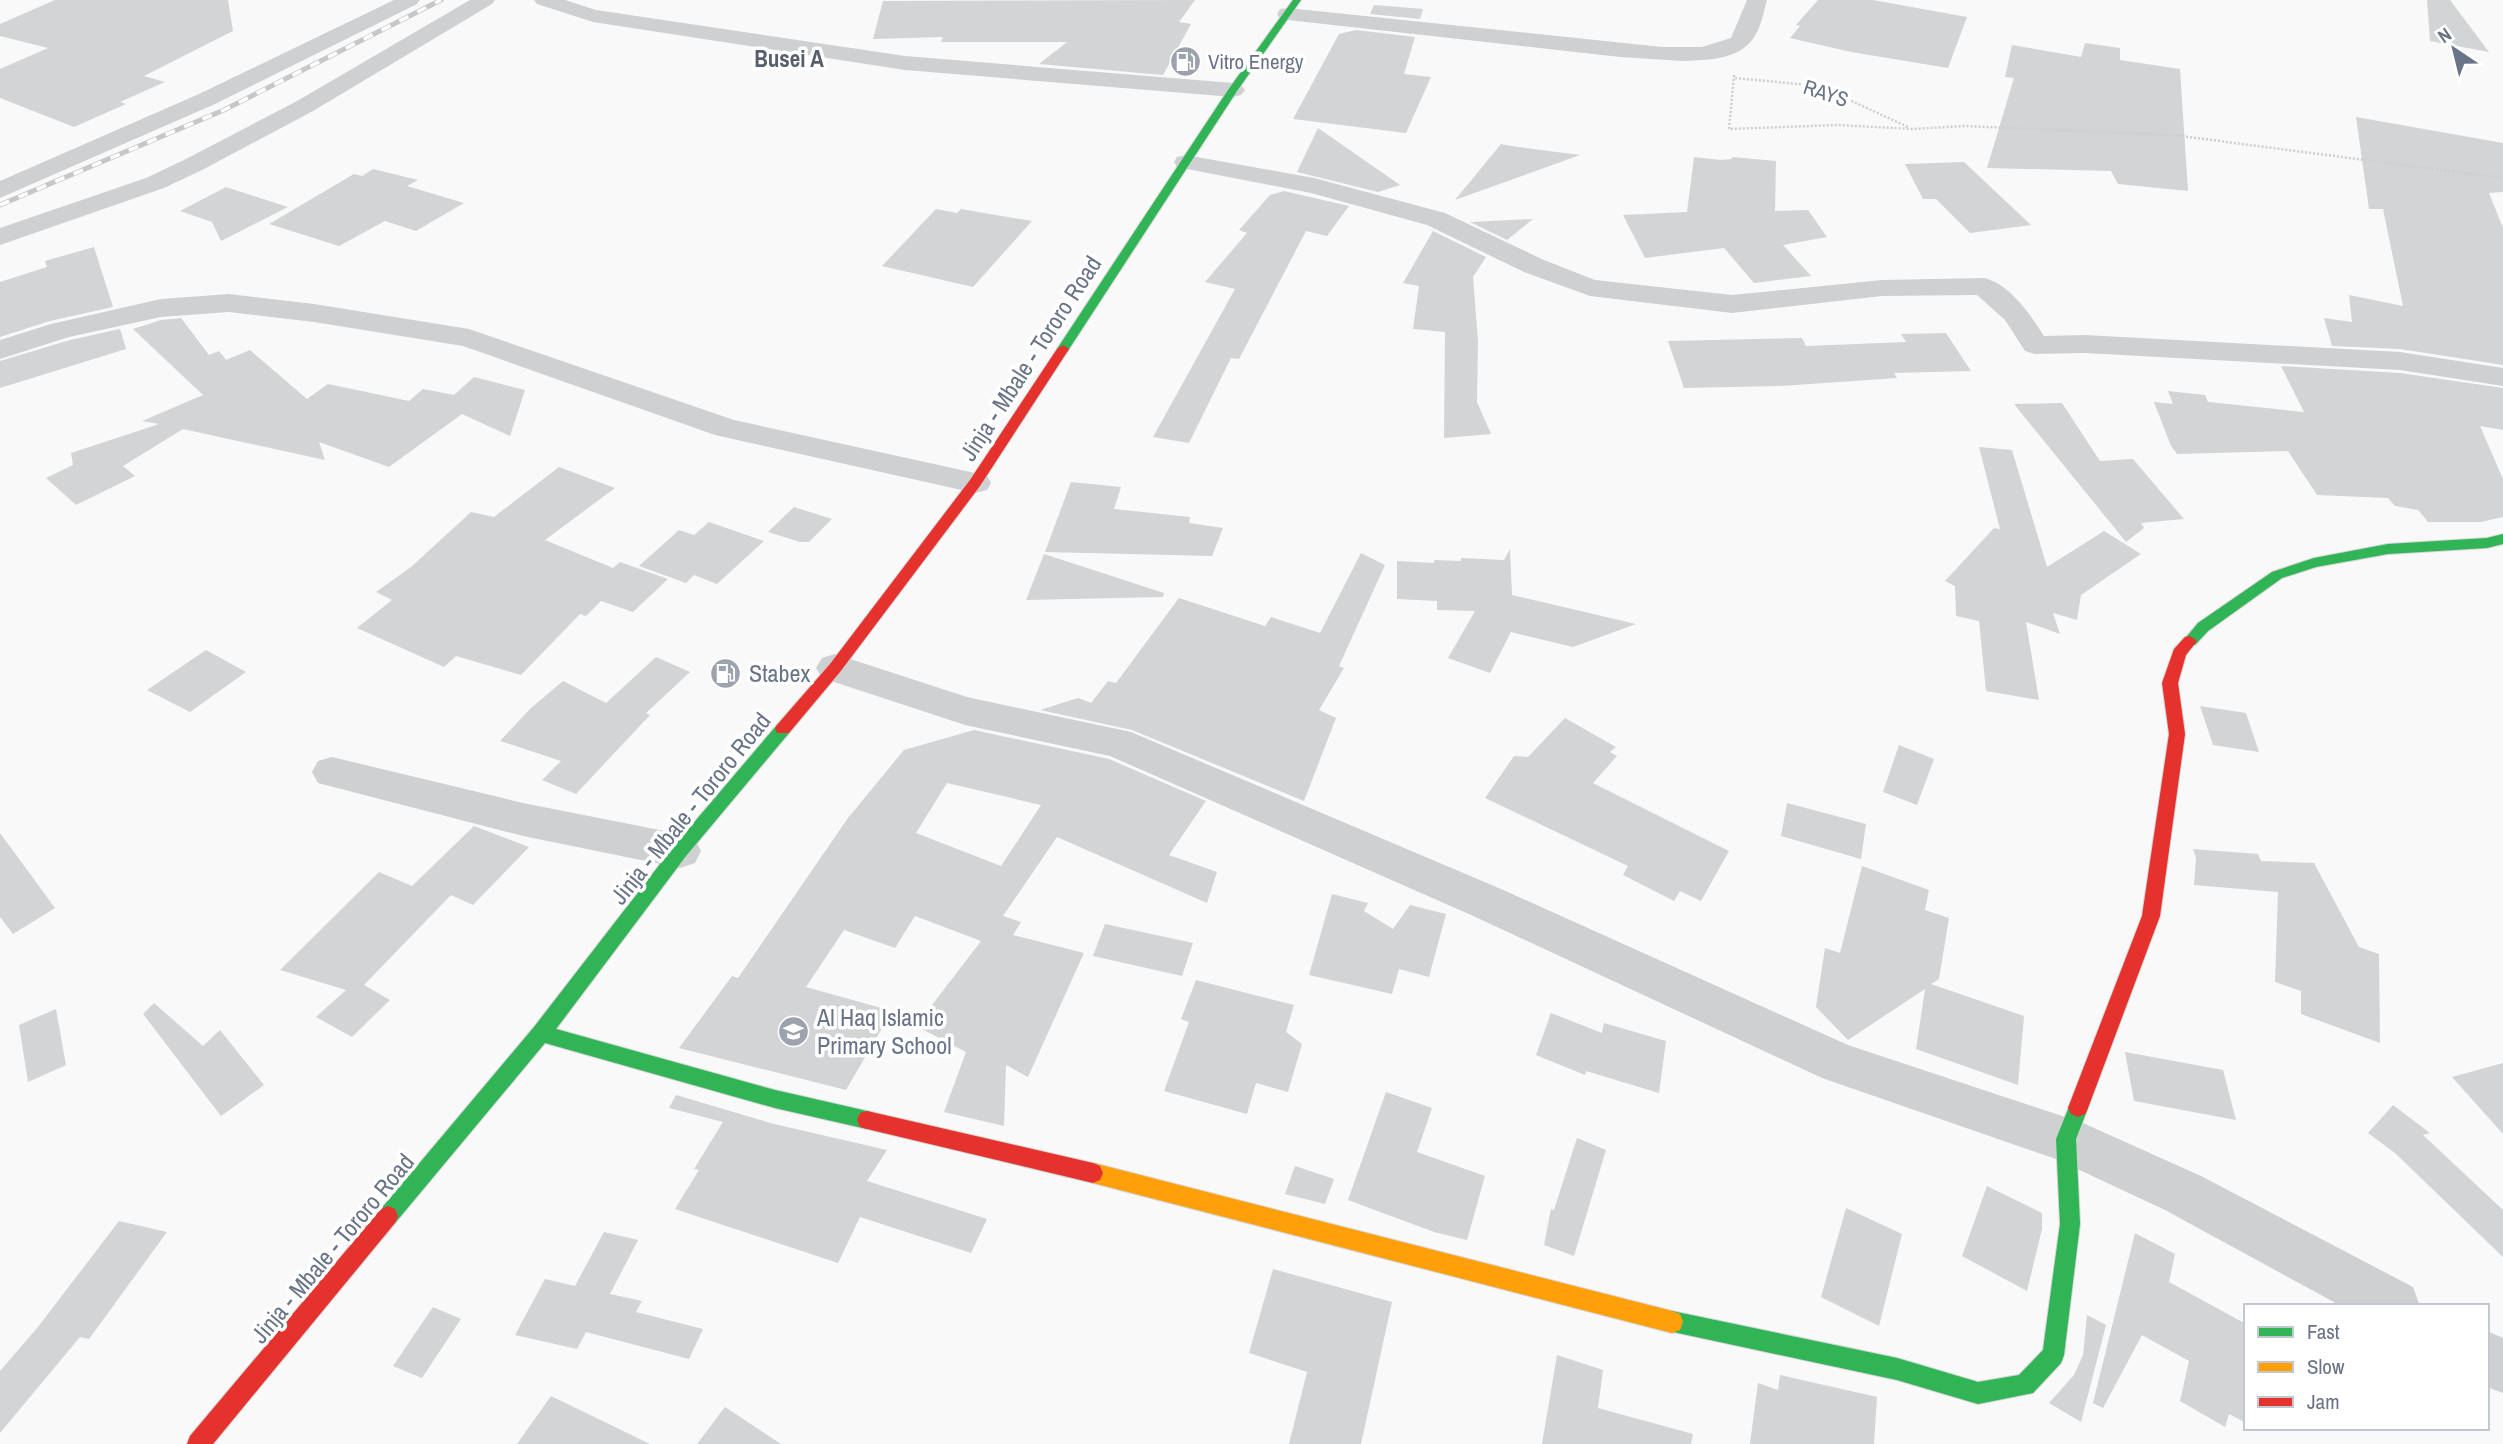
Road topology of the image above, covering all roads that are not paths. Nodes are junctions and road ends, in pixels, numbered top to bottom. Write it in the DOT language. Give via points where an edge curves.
graph roads {
  1 [pos="410,0"];
  2 [pos="485,0"];
  3 [pos="544,0"];
  4 [pos="1757,0"];
  5 [pos="1292,7"];
  6 [pos="1233,90"];
  7 [pos="1186,162"];
  8 [pos="0,190"];
  9 [pos="0,237"];
  10 [pos="0,350"];
  11 [pos="2503,377"];
  12 [pos="975,483"];
  13 [pos="2503,539"];
  14 [pos="835,668"];
  15 [pos="332,772"];
  16 [pos="680,851"];
  17 [pos="541,1033"];
  18 [pos="2066,1139"];
  19 [pos="2390,1304"];
  20 [pos="198,1444"];
  1 -- 8 [label="street" via="206,100"];
  2 -- 9 [label="street" via="306,106 195,164 155,183"];
  3 -- 6 [label="street" via="593,16 905,63"];
  4 -- 5 [label="street" via="1743,41 1732,47 1652,52 1445,34"];
  5 -- 6 [label="main road, Jinja - Mbale - Tororo Road"];
  6 -- 7 [label="main road, Jinja - Mbale - Tororo Road"];
  7 -- 11 [label="street" via="1314,186 1436,219 1590,288 1732,304 1882,288 1984,286 2017,315 2035,345 2400,361"];
  7 -- 12 [label="main road, Jinja - Mbale - Tororo Road"];
  10 -- 12 [label="street" via="61,330 161,308 229,303 314,313 469,338 726,428"];
  12 -- 14 [label="main road, Jinja - Mbale - Tororo Road"];
  13 -- 18 [label="main road" via="2388,549 2277,575 2203,627 2179,653 2170,683 2177,734 2151,916"];
  14 -- 16 [label="main road, Jinja - Mbale - Tororo Road"];
  14 -- 18 [label="street" via="965,710 1117,743 1486,902 1839,1063"];
  15 -- 16 [label="street" via="382,780 588,835"];
  16 -- 17 [label="main road, Jinja - Mbale - Tororo Road"];
  17 -- 18 [label="main road" via="775,1099 1091,1172 1693,1327 1897,1368 1979,1393 2025,1385 2053,1355 2070,1224"];
  17 -- 20 [label="main road, Jinja - Mbale - Tororo Road"];
  18 -- 19 [label="street" via="2183,1193"];
}
